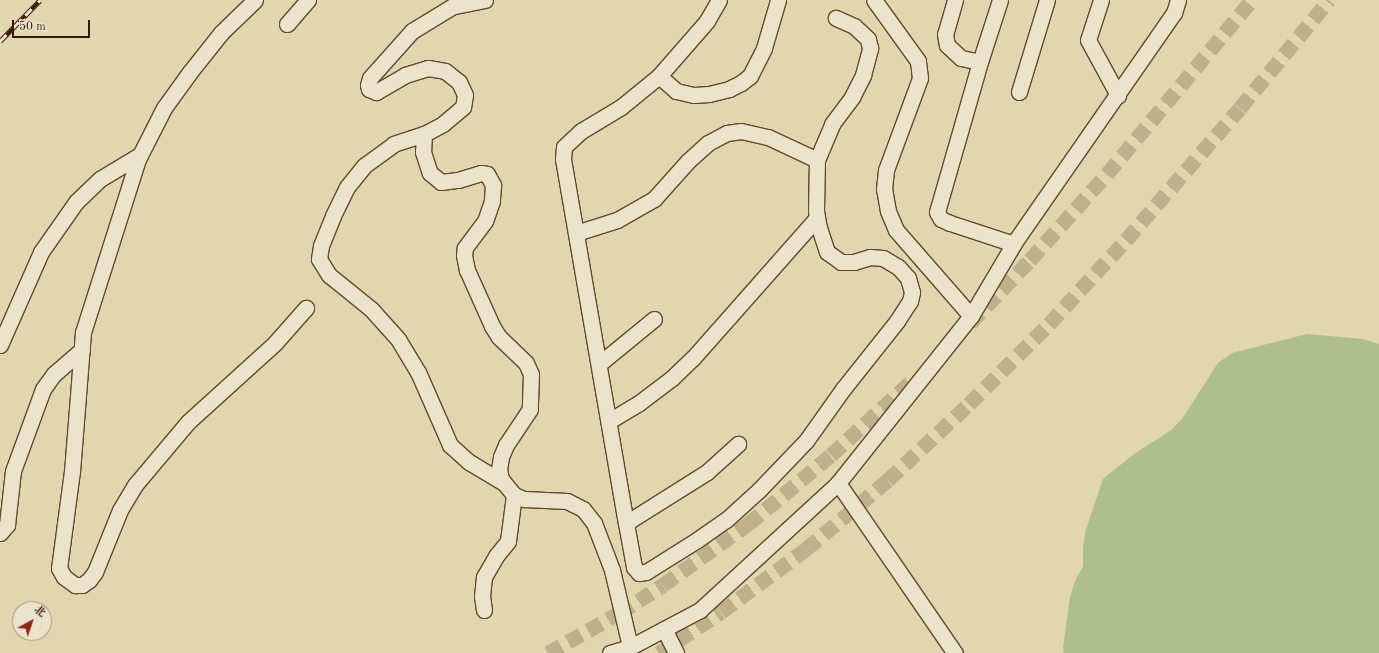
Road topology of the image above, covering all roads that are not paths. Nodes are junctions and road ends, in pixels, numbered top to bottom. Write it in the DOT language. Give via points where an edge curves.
graph roads {
  1 [pos="255,0"];
  2 [pos="308,0"];
  3 [pos="485,0"];
  4 [pos="719,0"];
  5 [pos="778,0"];
  6 [pos="874,0"];
  7 [pos="955,0"];
  8 [pos="1000,0"];
  9 [pos="1047,0"];
  10 [pos="1101,0"];
  11 [pos="1178,0"];
  12 [pos="836,18"];
  13 [pos="287,24"];
  14 [pos="980,62"];
  15 [pos="659,76"];
  16 [pos="1019,92"];
  17 [pos="1118,95"];
  18 [pos="424,134"];
  19 [pos="140,155"];
  20 [pos="817,160"];
  21 [pos="817,218"];
  22 [pos="576,233"];
  23 [pos="1014,244"];
  24 [pos="306,308"];
  25 [pos="971,316"];
  26 [pos="654,319"];
  27 [pos="0,345"];
  28 [pos="82,350"];
  29 [pos="599,364"];
  30 [pos="608,420"];
  31 [pos="738,444"];
  32 [pos="504,483"];
  33 [pos="838,483"];
  34 [pos="514,495"];
  35 [pos="626,523"];
  36 [pos="0,533"];
  37 [pos="484,610"];
  38 [pos="664,629"];
  39 [pos="630,646"];
  40 [pos="610,653"];
  41 [pos="676,653"];
  42 [pos="955,653"];
  1 -- 19 [label="street" via="221,33 190,72 164,108"];
  2 -- 13 [label="street"];
  3 -- 18 [label="street" via="453,6 412,31 370,78 369,89 376,92 405,75 428,68 445,71 459,82 465,95 463,107 443,124"];
  4 -- 15 [label="street" via="707,21"];
  5 -- 15 [label="street" via="764,48 750,76 741,83 729,89 694,95 676,91"];
  6 -- 25 [label="street" via="918,62 920,78 886,170 884,189 888,210 896,230"];
  7 -- 14 [label="street" via="945,34 947,45 961,58"];
  8 -- 14 [label="street"];
  9 -- 16 [label="street"];
  10 -- 17 [label="street" via="1088,40"];
  11 -- 17 [label="street" via="1174,13"];
  12 -- 20 [label="street" via="854,26 868,39 870,48 863,75 852,97 832,124"];
  14 -- 23 [label="street" via="937,212 942,219 950,223"];
  15 -- 22 [label="street" via="621,107 581,131 564,147 563,159"];
  17 -- 23 [label="street"];
  18 -- 32 [label="street" via="423,152 432,176 440,182 481,173 487,174 493,185 492,201 485,221 465,248 464,255 467,270 492,326 499,337 526,363 531,374 530,409 501,457 499,469"];
  18 -- 32 [label="street" via="394,144 364,166 347,187 321,246 319,259 329,276 372,310 398,339 418,372 450,445 469,462"];
  19 -- 27 [label="street" via="100,179 76,202 40,252"];
  19 -- 28 [label="street" via="83,332"];
  20 -- 21 [label="street"];
  20 -- 22 [label="street" via="768,137 741,131 726,133 708,143 688,161 654,199 617,220"];
  21 -- 30 [label="street" via="688,363 640,403"];
  21 -- 35 [label="street" via="822,241 832,257 841,262 854,262 870,257 883,258 898,267 908,278 912,292 910,301 806,441 726,520 646,572 639,573 634,567"];
  22 -- 29 [label="street"];
  23 -- 25 [label="street"];
  24 -- 28 [label="street" via="275,343 188,422 158,456 135,484 120,510 95,572 82,585 75,585 64,577 59,568 72,472"];
  25 -- 33 [label="street"];
  26 -- 29 [label="street"];
  28 -- 36 [label="street" via="54,374 43,389 13,471 7,525"];
  29 -- 30 [label="street"];
  30 -- 35 [label="street"];
  31 -- 35 [label="street" via="708,472"];
  32 -- 34 [label="street"];
  33 -- 38 [label="street" via="700,610"];
  33 -- 42 [label="street"];
  34 -- 37 [label="street" via="508,541 484,577"];
  34 -- 39 [label="street" via="524,499 567,501 583,508 594,523 612,570"];
  38 -- 39 [label="street"];
  38 -- 41 [label="street"];
  39 -- 40 [label="street"];
}
